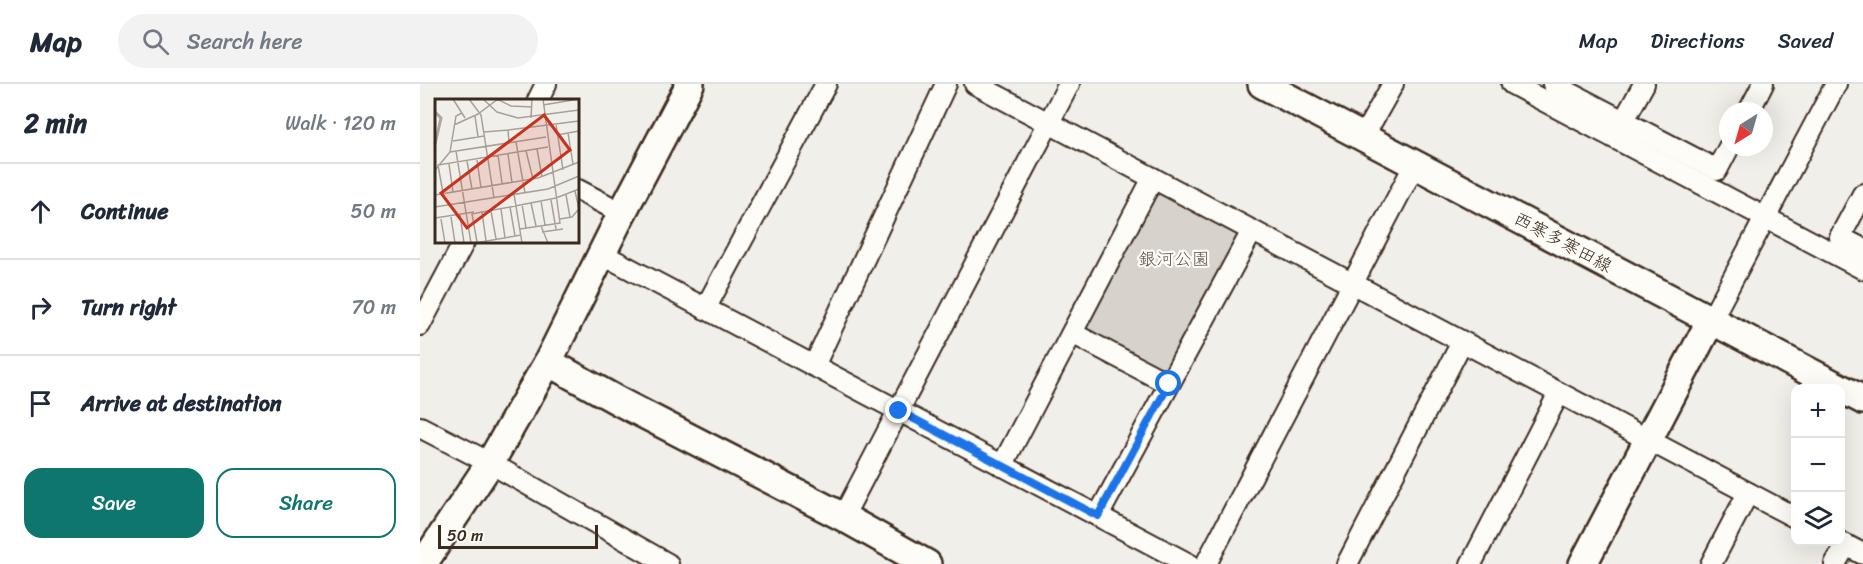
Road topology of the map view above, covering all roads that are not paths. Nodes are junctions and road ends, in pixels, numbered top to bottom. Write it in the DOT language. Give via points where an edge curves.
graph roads {
  1 [pos="546,84"];
  2 [pos="690,84"];
  3 [pos="826,84"];
  4 [pos="946,84"];
  5 [pos="975,84"];
  6 [pos="1069,84"];
  7 [pos="1262,84"];
  8 [pos="1393,84"];
  9 [pos="1512,84"];
  10 [pos="1554,84"];
  11 [pos="1644,84"];
  12 [pos="1763,84"];
  13 [pos="1836,84"];
  14 [pos="538,99"];
  15 [pos="1754,102"];
  16 [pos="1623,122"];
  17 [pos="1049,123"];
  18 [pos="1363,137"];
  19 [pos="1724,156"];
  20 [pos="1415,164"];
  21 [pos="1153,178"];
  22 [pos="579,191"];
  23 [pos="1863,194"];
  24 [pos="622,213"];
  25 [pos="1765,217"];
  26 [pos="1252,231"];
  27 [pos="463,243"];
  28 [pos="1863,249"];
  29 [pos="602,254"];
  30 [pos="1863,269"];
  31 [pos="1352,284"];
  32 [pos="426,300"];
  33 [pos="705,309"];
  34 [pos="1711,320"];
  35 [pos="420,325"];
  36 [pos="1072,333"];
  37 [pos="1462,342"];
  38 [pos="548,362"];
  39 [pos="814,366"];
  40 [pos="1169,384"];
  41 [pos="1558,393"];
  42 [pos="1863,400"];
  43 [pos="899,411"];
  44 [pos="420,427"];
  45 [pos="1648,440"];
  46 [pos="489,464"];
  47 [pos="1002,466"];
  48 [pos="1748,493"];
  49 [pos="1791,515"];
  50 [pos="1098,516"];
  51 [pos="843,517"];
  52 [pos="1850,547"];
  53 [pos="915,561"];
  54 [pos="425,562"];
  55 [pos="668,564"];
  56 [pos="1188,564"];
  57 [pos="1206,564"];
  58 [pos="1347,564"];
  59 [pos="1471,564"];
  60 [pos="1583,564"];
  61 [pos="1711,564"];
  62 [pos="1835,564"];
  1 -- 14 [label="street"];
  2 -- 24 [label="street"];
  3 -- 33 [label="street"];
  4 -- 39 [label="street"];
  5 -- 17 [label="street"];
  6 -- 17 [label="street"];
  7 -- 18 [label="street, 西寒多寒田線"];
  8 -- 18 [label="street"];
  9 -- 25 [label="street"];
  10 -- 16 [label="street"];
  11 -- 16 [label="street"];
  12 -- 15 [label="street"];
  13 -- 25 [label="street"];
  16 -- 19 [label="street" via="1717,170"];
  17 -- 21 [label="street"];
  17 -- 43 [label="street"];
  18 -- 20 [label="street, 西寒多寒田線"];
  20 -- 31 [label="street"];
  20 -- 34 [label="street, 西寒多寒田線"];
  21 -- 26 [label="street"];
  21 -- 36 [label="street"];
  22 -- 24 [label="street"];
  23 -- 28 [label="street" via="1840,237"];
  24 -- 29 [label="street"];
  25 -- 30 [label="street"];
  25 -- 34 [label="street"];
  26 -- 31 [label="street"];
  26 -- 40 [label="street"];
  27 -- 32 [label="street"];
  29 -- 33 [label="street"];
  29 -- 38 [label="street"];
  31 -- 37 [label="street"];
  31 -- 57 [label="street"];
  32 -- 35 [label="street"];
  33 -- 39 [label="street"];
  34 -- 42 [label="street, 西寒多寒田線"];
  34 -- 45 [label="street"];
  36 -- 40 [label="street"];
  36 -- 47 [label="street"];
  37 -- 41 [label="street"];
  37 -- 58 [label="street"];
  38 -- 46 [label="street"];
  38 -- 51 [label="street"];
  39 -- 43 [label="street"];
  40 -- 50 [label="street"];
  41 -- 45 [label="street"];
  41 -- 59 [label="street"];
  43 -- 47 [label="street"];
  43 -- 51 [label="street"];
  44 -- 46 [label="street"];
  45 -- 48 [label="street"];
  45 -- 60 [label="street"];
  46 -- 54 [label="street"];
  46 -- 55 [label="street"];
  47 -- 50 [label="street"];
  48 -- 49 [label="street"];
  48 -- 61 [label="street"];
  50 -- 56 [label="street"];
  51 -- 53 [label="street"];
  52 -- 62 [label="street"];
}
